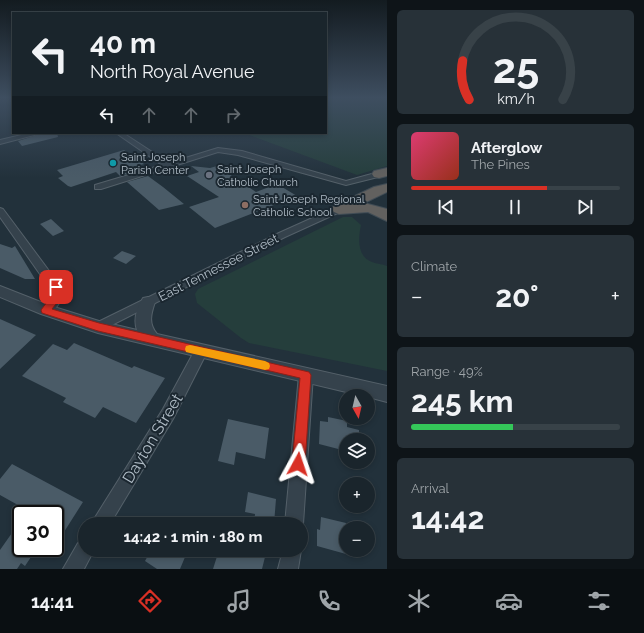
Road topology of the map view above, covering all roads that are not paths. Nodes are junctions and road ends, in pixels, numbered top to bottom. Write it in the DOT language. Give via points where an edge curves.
graph roads {
  1 [pos="35,134"];
  2 [pos="121,134"];
  3 [pos="0,142"];
  4 [pos="168,165"];
  5 [pos="384,174"];
  6 [pos="98,187"];
  7 [pos="387,188"];
  8 [pos="339,209"];
  9 [pos="0,211"];
  10 [pos="387,216"];
  11 [pos="0,291"];
  12 [pos="148,302"];
  13 [pos="46,310"];
  14 [pos="98,327"];
  15 [pos="152,340"];
  16 [pos="201,352"];
  17 [pos="306,375"];
  18 [pos="387,394"];
  19 [pos="104,517"];
  20 [pos="295,517"];
  21 [pos="81,557"];
  22 [pos="291,557"];
  23 [pos="73,569"];
  24 [pos="288,569"];
  1 -- 3 [label="street"];
  2 -- 4 [label="street"];
  4 -- 5 [label="street" via="218,150 239,153 346,183"];
  4 -- 6 [label="street"];
  7 -- 8 [label="highway"];
  8 -- 10 [label="highway" via="364,207"];
  8 -- 12 [label="street, East Tennessee Street"];
  9 -- 13 [label="street" via="56,287 55,299"];
  11 -- 13 [label="street"];
  12 -- 14 [label="street, East Tennessee Street"];
  12 -- 15 [label="street" via="142,320 144,329"];
  13 -- 14 [label="street"];
  14 -- 15 [label="street"];
  15 -- 16 [label="street"];
  16 -- 17 [label="street"];
  16 -- 19 [label="street, Dayton Street" via="168,414"];
  17 -- 18 [label="street"];
  17 -- 20 [label="street"];
  21 -- 23 [label="street"];
  22 -- 24 [label="street"];
}
